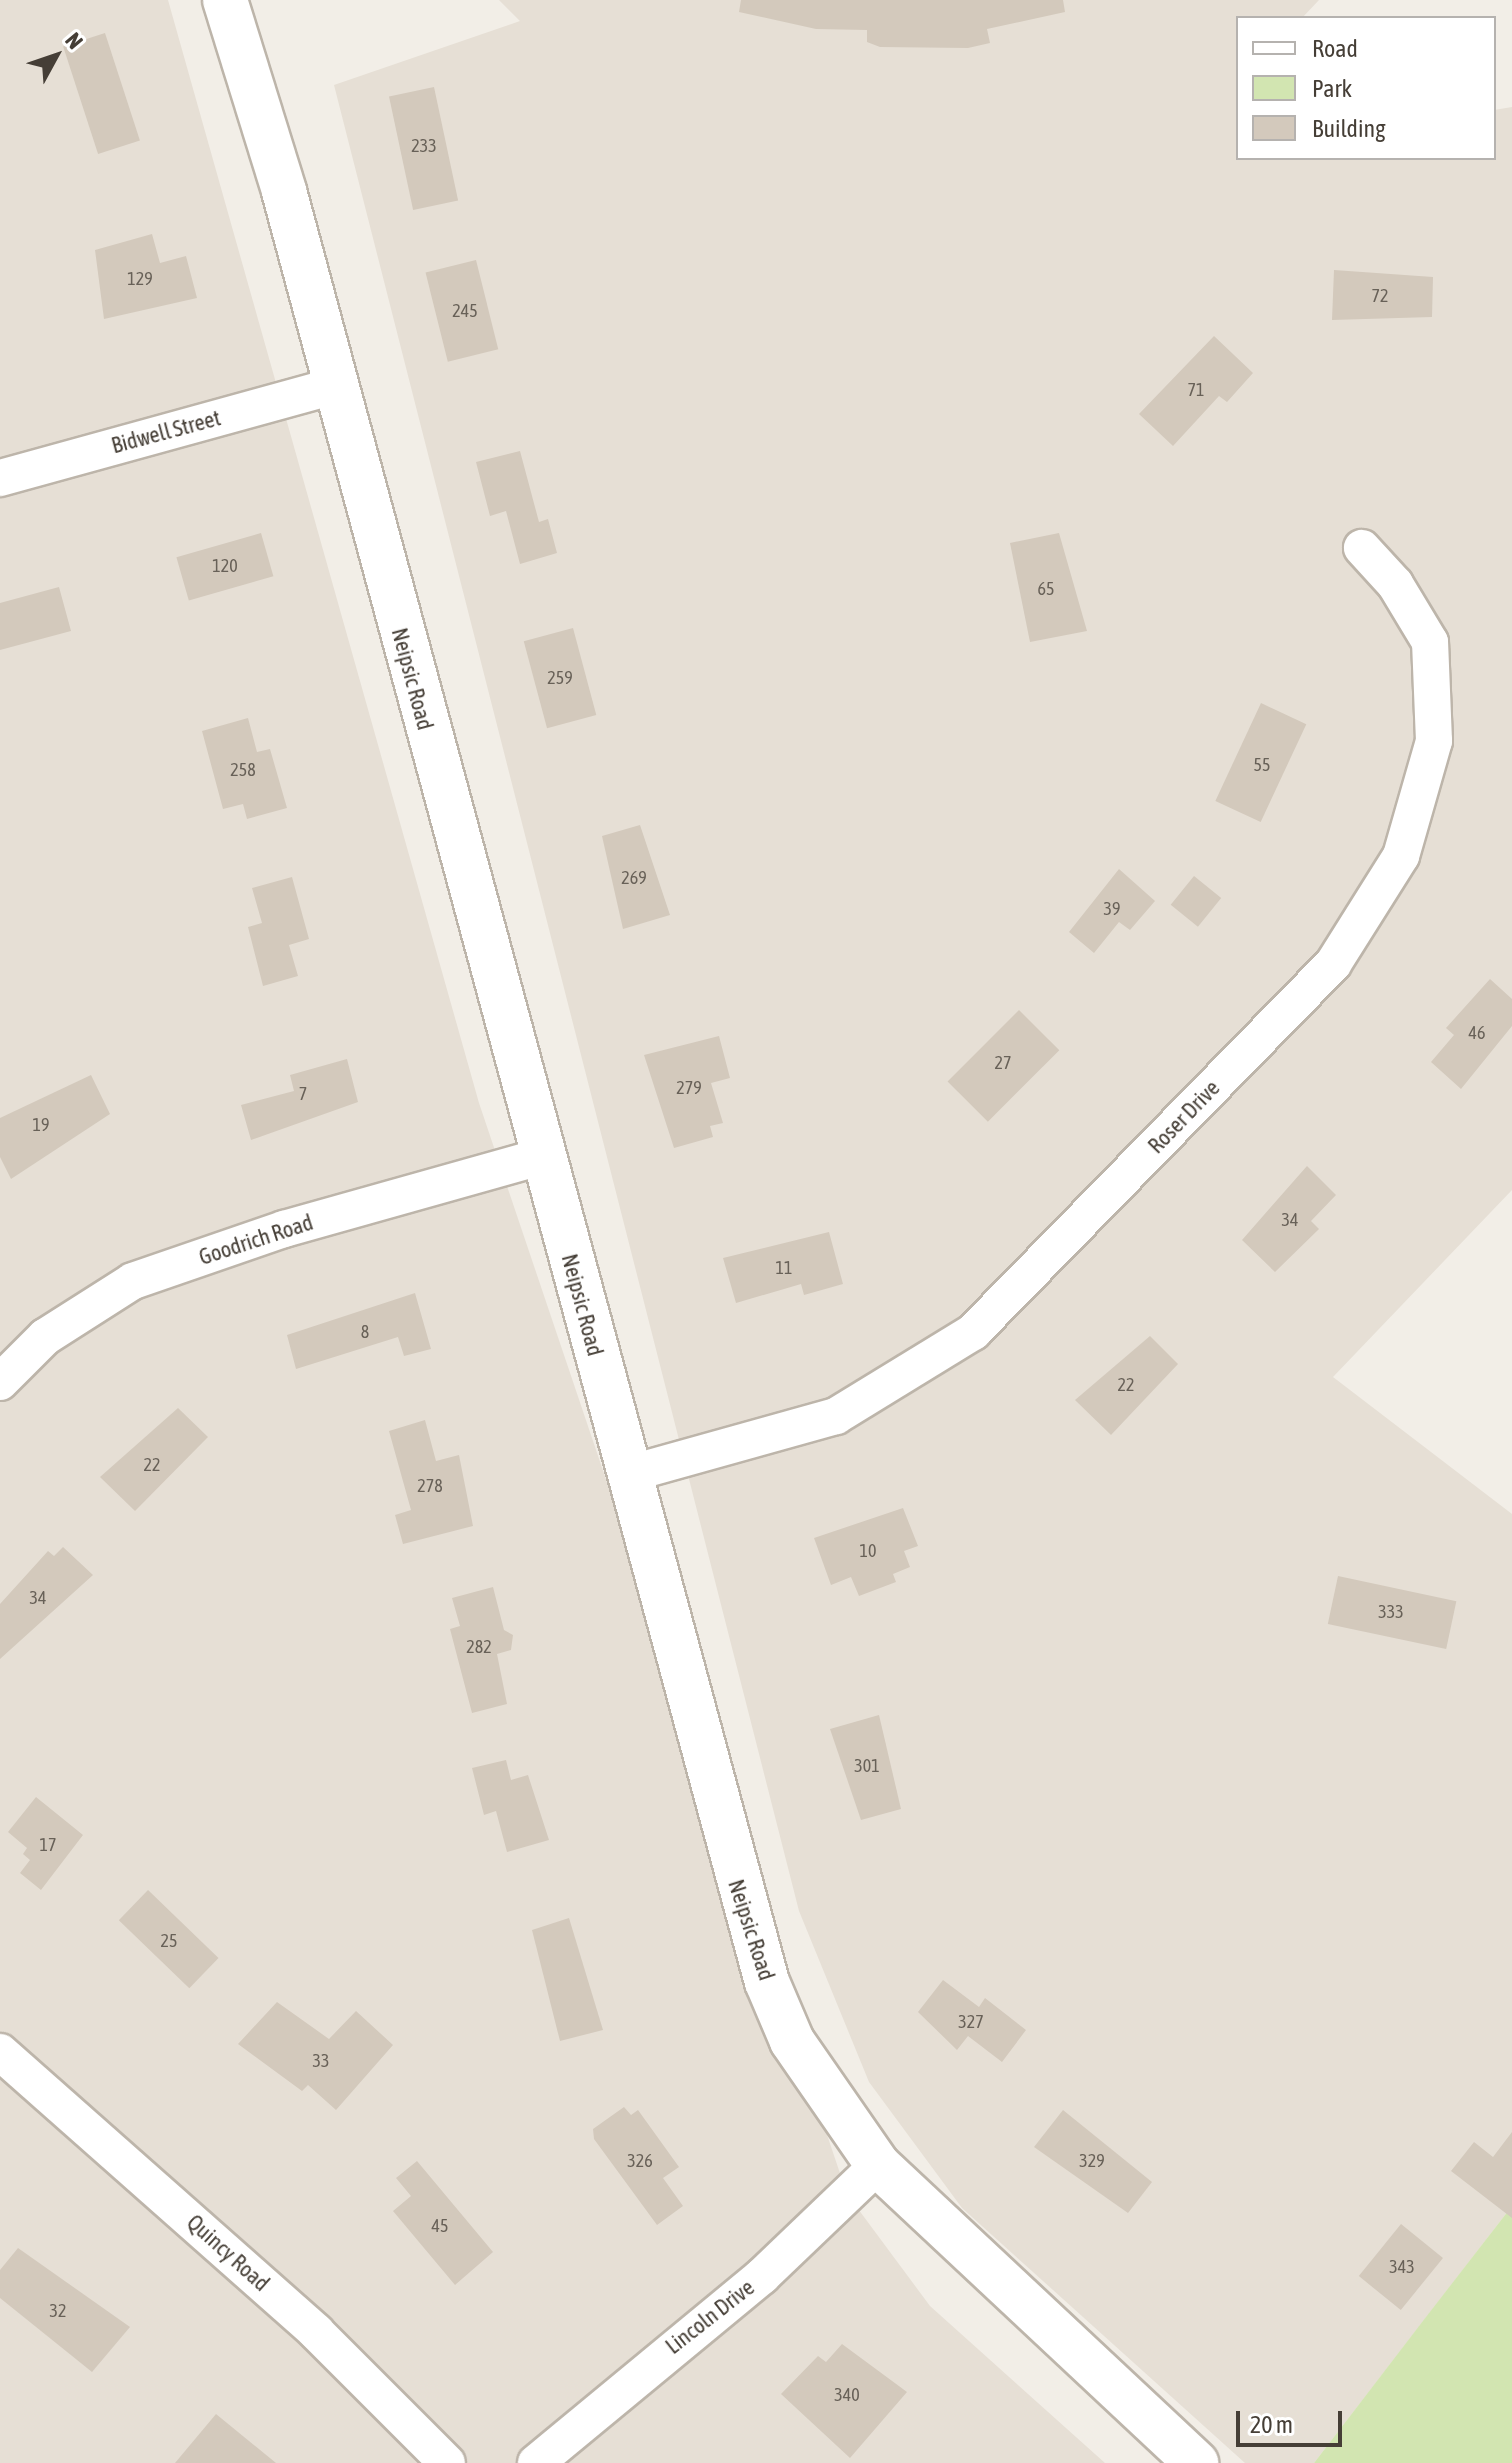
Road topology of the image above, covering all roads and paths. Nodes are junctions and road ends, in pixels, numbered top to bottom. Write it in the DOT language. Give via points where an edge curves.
graph roads {
  1 [pos="225,0"];
  2 [pos="333,386"];
  3 [pos="0,478"];
  4 [pos="1362,548"];
  5 [pos="541,1157"];
  6 [pos="0,1382"];
  7 [pos="628,1474"];
  8 [pos="0,2052"];
  9 [pos="878,2165"];
  10 [pos="447,2463"];
  11 [pos="536,2463"];
  12 [pos="1196,2463"];
  1 -- 2 [label="street, Neipsic Road"];
  2 -- 3 [label="street, Bidwell Street"];
  2 -- 5 [label="street, Neipsic Road"];
  4 -- 7 [label="street, Roser Drive" via="1395,584 1430,642 1434,741 1401,856 1333,964 973,1332 836,1416"];
  5 -- 6 [label="street, Goodrich Road" via="284,1229 133,1281 45,1337"];
  5 -- 7 [label="street, Neipsic Road"];
  7 -- 9 [label="street, Neipsic Road" via="767,1982 792,2041"];
  8 -- 10 [label="street, Quincy Road" via="316,2332"];
  9 -- 11 [label="street, Lincoln Drive" via="762,2276"];
  9 -- 12 [label="street, Neipsic Road"];
}
